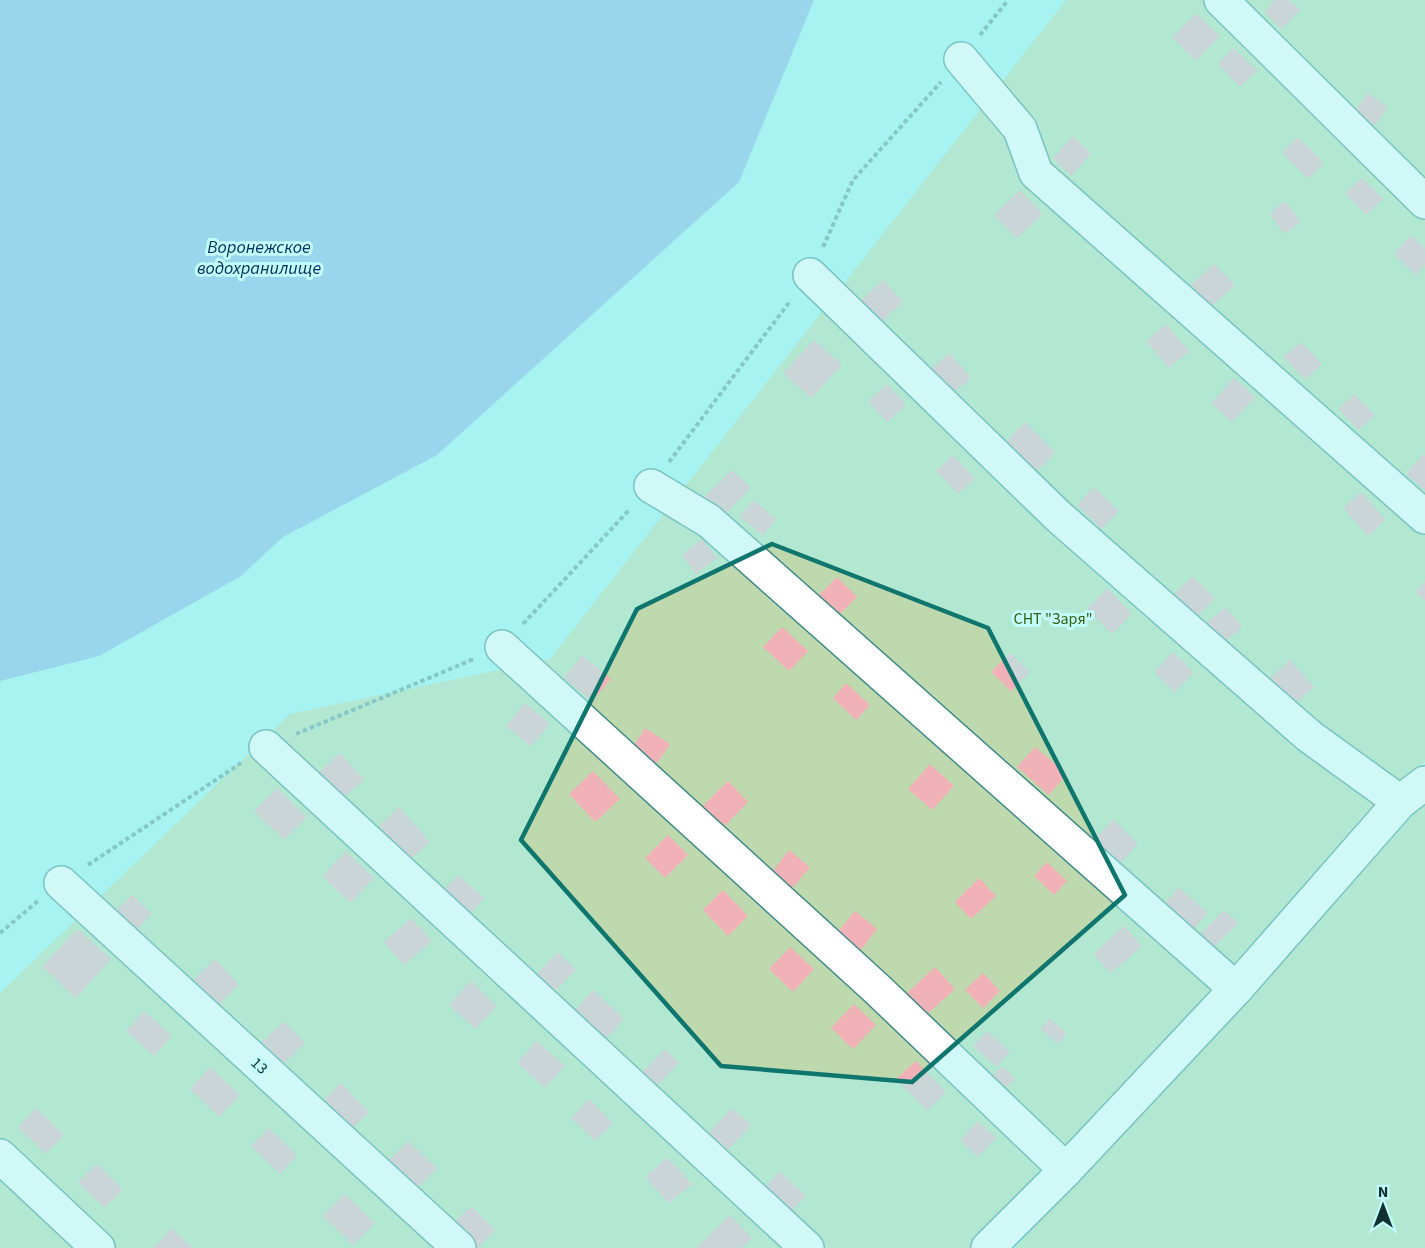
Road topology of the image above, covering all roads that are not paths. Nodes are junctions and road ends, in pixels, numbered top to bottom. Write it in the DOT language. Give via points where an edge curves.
graph roads {
  1 [pos="1221,0"];
  2 [pos="961,59"];
  3 [pos="1425,202"];
  4 [pos="810,275"];
  5 [pos="651,486"];
  6 [pos="1425,517"];
  7 [pos="502,647"];
  8 [pos="266,747"];
  9 [pos="1412,793"];
  10 [pos="61,883"];
  11 [pos="1236,988"];
  12 [pos="0,1156"];
  13 [pos="1066,1170"];
  14 [pos="98,1248"];
  15 [pos="459,1248"];
  16 [pos="807,1248"];
  17 [pos="988,1248"];
  1 -- 3 [label="street"];
  2 -- 6 [label="street" via="1020,129 1036,173"];
  4 -- 9 [label="street" via="1058,516 1309,736"];
  5 -- 11 [label="street" via="710,521"];
  7 -- 13 [label="street" via="877,989"];
  8 -- 16 [label="street"];
  9 -- 11 [label="street"];
  10 -- 15 [label="street, 13"];
  11 -- 13 [label="street"];
  12 -- 14 [label="street"];
  13 -- 17 [label="street"];
}
